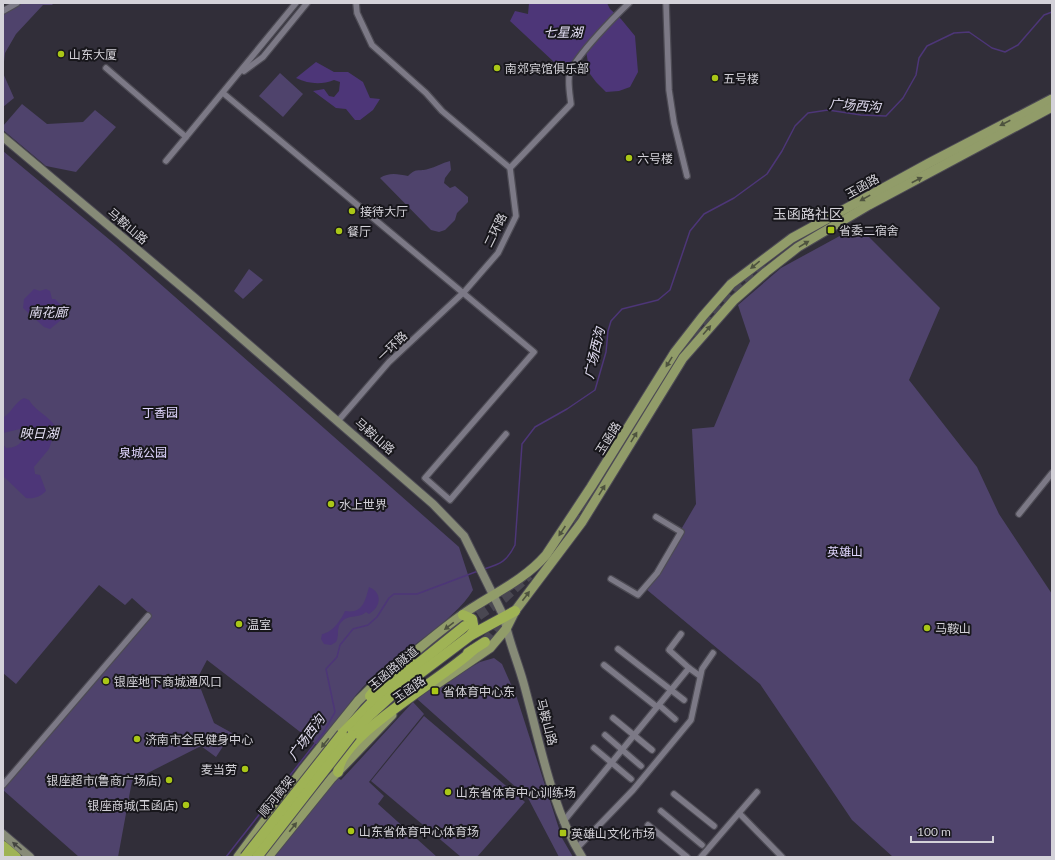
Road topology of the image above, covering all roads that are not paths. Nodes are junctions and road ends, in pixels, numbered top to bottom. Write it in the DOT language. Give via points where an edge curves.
graph roads {
  1 [pos="17,3"];
  2 [pos="296,3"];
  3 [pos="307,3"];
  4 [pos="356,3"];
  5 [pos="629,3"];
  6 [pos="666,3"];
  7 [pos="3,11"];
  8 [pos="106,68"];
  9 [pos="236,77"];
  10 [pos="223,93"];
  11 [pos="1052,99"];
  12 [pos="1052,107"];
  13 [pos="3,137"];
  14 [pos="186,137"];
  15 [pos="166,161"];
  16 [pos="510,168"];
  17 [pos="687,176"];
  18 [pos="464,292"];
  19 [pos="338,421"];
  20 [pos="506,434"];
  21 [pos="1052,473"];
  22 [pos="1019,514"];
  23 [pos="656,517"];
  24 [pos="611,579"];
  25 [pos="493,596"];
  26 [pos="515,611"];
  27 [pos="463,615"];
  28 [pos="148,616"];
  29 [pos="504,617"];
  30 [pos="465,626"];
  31 [pos="506,629"];
  32 [pos="681,634"];
  33 [pos="471,635"];
  34 [pos="451,636"];
  35 [pos="486,642"];
  36 [pos="618,649"];
  37 [pos="473,650"];
  38 [pos="713,653"];
  39 [pos="604,665"];
  40 [pos="689,668"];
  41 [pos="389,674"];
  42 [pos="700,676"];
  43 [pos="671,690"];
  44 [pos="684,700"];
  45 [pos="658,706"];
  46 [pos="613,718"];
  47 [pos="674,719"];
  48 [pos="347,734"];
  49 [pos="605,735"];
  50 [pos="634,736"];
  51 [pos="594,748"];
  52 [pos="622,750"];
  53 [pos="652,750"];
  54 [pos="611,763"];
  55 [pos="641,766"];
  56 [pos="338,772"];
  57 [pos="631,779"];
  58 [pos="3,785"];
  59 [pos="287,791"];
  60 [pos="758,792"];
  61 [pos="674,794"];
  62 [pos="309,807"];
  63 [pos="660,811"];
  64 [pos="739,813"];
  65 [pos="563,822"];
  66 [pos="648,825"];
  67 [pos="714,826"];
  68 [pos="3,834"];
  69 [pos="702,845"];
  70 [pos="3,846"];
  71 [pos="577,848"];
  72 [pos="16,857"];
  73 [pos="30,857"];
  74 [pos="238,857"];
  75 [pos="244,857"];
  76 [pos="257,857"];
  77 [pos="268,857"];
  78 [pos="582,857"];
  79 [pos="687,857"];
  80 [pos="701,857"];
  81 [pos="782,857"];
  1 -- 7 [label="street"];
  2 -- 9 [label="street"];
  3 -- 9 [label="street" via="263,57"];
  4 -- 16 [label="street" via="357,13 372,45 426,93 442,111"];
  5 -- 16 [label="street" via="569,73 571,104"];
  6 -- 17 [label="street" via="669,90"];
  8 -- 14 [label="street"];
  9 -- 10 [label="street"];
  10 -- 14 [label="street"];
  10 -- 18 [label="street"];
  11 -- 25 [label="main road, 玉函路, one-way" via="792,238 731,284 675,352 546,555 537,565"];
  26 -- 12 [label="main road, 玉函路, one-way" via="582,522 683,358 734,300 798,248 869,205"];
  13 -- 19 [label="main road, 马鞍山路"];
  14 -- 15 [label="street"];
  16 -- 18 [label="street, 二环路" via="516,216 498,253"];
  18 -- 19 [label="street, 一环路" via="389,362"];
  18 -- 20 [label="street" via="534,352 426,478 450,500"];
  19 -- 25 [label="main road, 马鞍山路" via="438,509 464,536"];
  21 -- 22 [label="street"];
  23 -- 24 [label="street" via="682,532 657,573 638,595"];
  25 -- 27 [label="main road, 玉函路"];
  25 -- 29 [label="main road, 马鞍山路"];
  26 -- 29 [label="highway"];
  26 -- 31 [label="main road, 玉函路"];
  27 -- 33 [label="highway" via="472,619 474,630"];
  27 -- 41 [label="main road, 玉函路, one-way"];
  28 -- 58 [label="street"];
  29 -- 31 [label="main road, 马鞍山路"];
  29 -- 33 [label="highway"];
  30 -- 34 [label="highway, 玉函路隧道"];
  31 -- 56 [label="main road, 玉函路" via="490,648 396,712"];
  31 -- 65 [label="main road, 马鞍山路" via="520,669"];
  32 -- 40 [label="street" via="669,650"];
  33 -- 48 [label="highway" via="394,693"];
  34 -- 41 [label="highway" via="402,669"];
  34 -- 48 [label="highway, 玉函路隧道" via="378,696"];
  35 -- 37 [label="highway"];
  36 -- 43 [label="street"];
  37 -- 48 [label="highway"];
  37 -- 56 [label="highway" via="413,694 355,742 338,765"];
  38 -- 42 [label="street"];
  39 -- 45 [label="street"];
  40 -- 42 [label="street"];
  40 -- 43 [label="street"];
  41 -- 48 [label="highway" via="345,724"];
  41 -- 59 [label="main road, 玉函路, one-way" via="379,680 358,702"];
  42 -- 71 [label="street" via="692,720 632,790"];
  43 -- 44 [label="street"];
  43 -- 45 [label="street"];
  45 -- 47 [label="street"];
  45 -- 50 [label="street"];
  46 -- 50 [label="street"];
  48 -- 75 [label="highway, 顺河高架, bridge"];
  48 -- 76 [label="highway, 顺河高架, bridge"];
  49 -- 52 [label="street"];
  50 -- 52 [label="street"];
  50 -- 53 [label="street"];
  51 -- 54 [label="street"];
  52 -- 54 [label="street"];
  52 -- 55 [label="street"];
  54 -- 57 [label="street"];
  54 -- 65 [label="street"];
  56 -- 62 [label="main road, 玉函路"];
  59 -- 62 [label="main road"];
  59 -- 74 [label="main road, 玉函路"];
  60 -- 64 [label="street"];
  61 -- 67 [label="street"];
  77 -- 62 [label="main road, 玉函路, one-way"];
  63 -- 69 [label="street"];
  64 -- 80 [label="street"];
  64 -- 81 [label="street"];
  65 -- 71 [label="main road, 马鞍山路"];
  66 -- 79 [label="street"];
  73 -- 68 [label="main road, one-way"];
  70 -- 72 [label="highway"];
  71 -- 78 [label="main road, 马鞍山路"];
}
